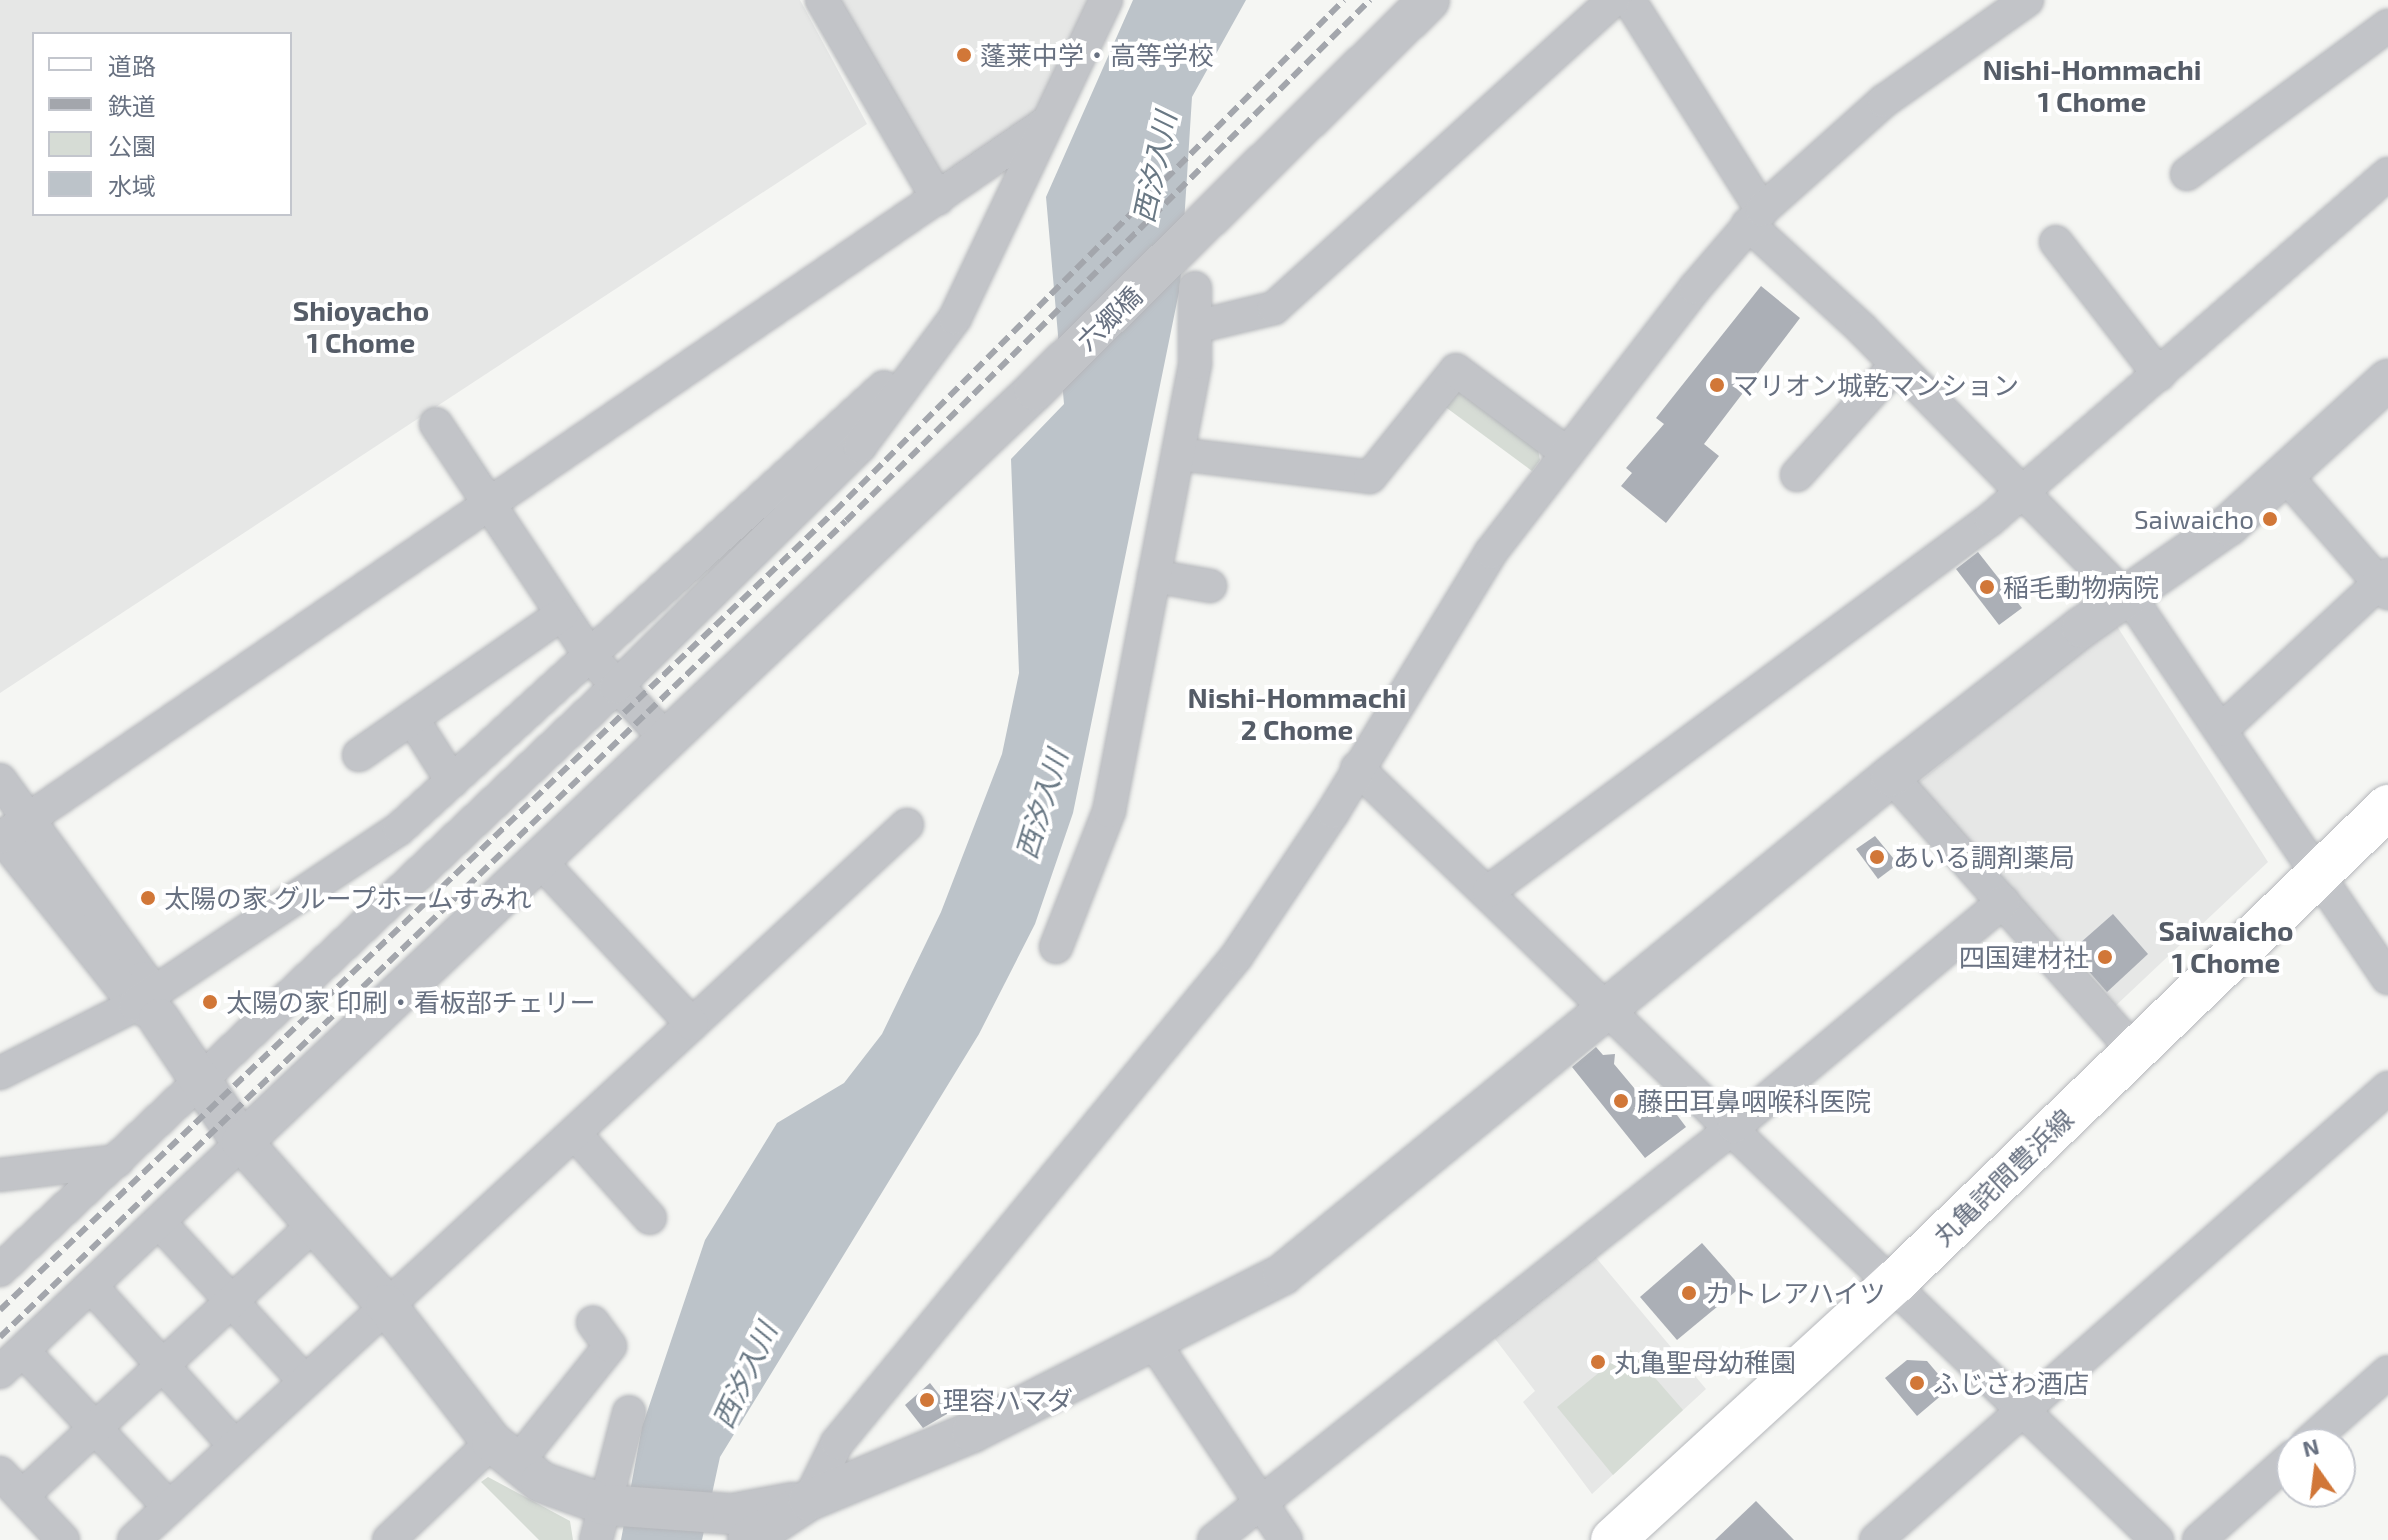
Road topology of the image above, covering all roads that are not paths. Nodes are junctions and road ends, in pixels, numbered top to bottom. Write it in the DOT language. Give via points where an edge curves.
graph roads {
  1 [pos="822,0"];
  2 [pos="1106,0"];
  3 [pos="1429,0"];
  4 [pos="2027,0"];
  5 [pos="1630,2"];
  6 [pos="2388,26"];
  7 [pos="1046,123"];
  8 [pos="2187,174"];
  9 [pos="2388,174"];
  10 [pos="938,199"];
  11 [pos="1755,217"];
  12 [pos="2056,242"];
  13 [pos="1195,288"];
  14 [pos="955,318"];
  15 [pos="1195,327"];
  16 [pos="1896,365"];
  17 [pos="2159,375"];
  18 [pos="2388,380"];
  19 [pos="436,424"];
  20 [pos="1567,453"];
  21 [pos="1178,454"];
  22 [pos="1797,475"];
  23 [pos="2285,475"];
  24 [pos="2020,493"];
  25 [pos="491,504"];
  26 [pos="1154,576"];
  27 [pos="2385,584"];
  28 [pos="1210,586"];
  29 [pos="2127,596"];
  30 [pos="562,614"];
  31 [pos="590,656"];
  32 [pos="616,687"];
  33 [pos="412,718"];
  34 [pos="2221,730"];
  35 [pos="666,739"];
  36 [pos="359,755"];
  37 [pos="1357,768"];
  38 [pos="1891,776"];
  39 [pos="0,780"];
  40 [pos="452,781"];
  41 [pos="2388,808"];
  42 [pos="907,825"];
  43 [pos="9,831"];
  44 [pos="541,862"];
  45 [pos="2319,872"];
  46 [pos="1489,891"];
  47 [pos="2003,902"];
  48 [pos="1056,947"];
  49 [pos="2388,978"];
  50 [pos="148,1006"];
  51 [pos="1608,1008"];
  52 [pos="692,1024"];
  53 [pos="2134,1051"];
  54 [pos="0,1073"];
  55 [pos="204,1081"];
  56 [pos="2388,1088"];
  57 [pos="1734,1127"];
  58 [pos="576,1135"];
  59 [pos="242,1142"];
  60 [pos="117,1161"];
  61 [pos="0,1175"];
  62 [pos="650,1218"];
  63 [pos="159,1222"];
  64 [pos="313,1226"];
  65 [pos="0,1270"];
  66 [pos="1895,1282"];
  67 [pos="91,1286"];
  68 [pos="231,1303"];
  69 [pos="386,1305"];
  70 [pos="593,1323"];
  71 [pos="1154,1343"];
  72 [pos="11,1362"];
  73 [pos="164,1366"];
  74 [pos="2388,1372"];
  75 [pos="304,1380"];
  76 [pos="2025,1406"];
  77 [pos="629,1412"];
  78 [pos="2325,1428"];
  79 [pos="96,1429"];
  80 [pos="234,1445"];
  81 [pos="504,1452"];
  82 [pos="2276,1471"];
  83 [pos="0,1473"];
  84 [pos="22,1496"];
  85 [pos="809,1500"];
  86 [pos="169,1507"];
  87 [pos="1261,1507"];
  88 [pos="606,1517"];
  89 [pos="63,1540"];
  90 [pos="134,1540"];
  91 [pos="389,1540"];
  92 [pos="748,1540"];
  93 [pos="1214,1540"];
  94 [pos="1286,1540"];
  95 [pos="1613,1540"];
  96 [pos="1876,1540"];
  97 [pos="2157,1540"];
  98 [pos="2199,1540"];
  1 -- 10 [label="street"];
  2 -- 7 [label="street"];
  3 -- 35 [label="street, 六郷橋" via="1183,247"];
  4 -- 11 [label="street" via="1884,101"];
  5 -- 11 [label="street"];
  5 -- 15 [label="street" via="1274,308"];
  6 -- 8 [label="street"];
  7 -- 10 [label="street"];
  7 -- 14 [label="street" via="1006,221"];
  9 -- 17 [label="street" via="2272,268"];
  10 -- 25 [label="street"];
  11 -- 16 [label="street"];
  11 -- 20 [label="street"];
  12 -- 17 [label="street"];
  13 -- 15 [label="street"];
  14 -- 31 [label="street"];
  14 -- 32 [label="street" via="860,446"];
  15 -- 21 [label="street"];
  16 -- 22 [label="street"];
  16 -- 24 [label="street"];
  17 -- 24 [label="street"];
  18 -- 23 [label="street"];
  19 -- 25 [label="street"];
  20 -- 21 [label="street" via="1456,370 1370,477"];
  20 -- 37 [label="street" via="1491,552"];
  21 -- 26 [label="street"];
  23 -- 27 [label="street"];
  23 -- 29 [label="street" via="2229,525"];
  24 -- 29 [label="street"];
  24 -- 46 [label="street"];
  25 -- 30 [label="street"];
  25 -- 43 [label="street"];
  26 -- 28 [label="street"];
  26 -- 48 [label="street" via="1109,811"];
  27 -- 34 [label="street"];
  29 -- 34 [label="street"];
  29 -- 38 [label="street"];
  30 -- 31 [label="street"];
  30 -- 33 [label="street"];
  31 -- 32 [label="street"];
  31 -- 40 [label="street"];
  32 -- 35 [label="street"];
  32 -- 55 [label="street"];
  33 -- 36 [label="street"];
  33 -- 40 [label="street"];
  34 -- 45 [label="street"];
  35 -- 44 [label="street, 六郷橋"];
  37 -- 46 [label="street"];
  37 -- 85 [label="street" via="1236,957 837,1443"];
  38 -- 47 [label="street"];
  38 -- 51 [label="street"];
  39 -- 43 [label="street"];
  40 -- 50 [label="street" via="399,829"];
  41 -- 45 [label="main road, 丸亀詫間豊浜線"];
  42 -- 52 [label="street"];
  43 -- 50 [label="street"];
  44 -- 52 [label="street"];
  44 -- 59 [label="street, 六郷橋"];
  45 -- 49 [label="street"];
  45 -- 53 [label="main road, 丸亀詫間豊浜線"];
  46 -- 51 [label="street"];
  47 -- 53 [label="street"];
  47 -- 57 [label="street"];
  50 -- 54 [label="street"];
  50 -- 55 [label="street"];
  51 -- 57 [label="street"];
  51 -- 71 [label="street" via="1283,1274"];
  52 -- 58 [label="street"];
  53 -- 66 [label="main road, 丸亀詫間豊浜線"];
  55 -- 59 [label="street"];
  55 -- 60 [label="street"];
  56 -- 76 [label="street"];
  57 -- 66 [label="street"];
  57 -- 87 [label="street"];
  58 -- 62 [label="street"];
  58 -- 69 [label="street"];
  59 -- 63 [label="street"];
  59 -- 64 [label="street"];
  60 -- 61 [label="street"];
  60 -- 65 [label="street"];
  63 -- 67 [label="street"];
  63 -- 68 [label="street"];
  64 -- 68 [label="street"];
  64 -- 69 [label="street"];
  66 -- 76 [label="street"];
  66 -- 95 [label="main road, 丸亀詫間豊浜線"];
  67 -- 72 [label="street"];
  67 -- 73 [label="street"];
  68 -- 73 [label="street"];
  68 -- 75 [label="street"];
  69 -- 75 [label="street"];
  69 -- 81 [label="street"];
  70 -- 81 [label="street" via="610,1346"];
  71 -- 85 [label="street" via="972,1432"];
  71 -- 87 [label="street"];
  72 -- 79 [label="street"];
  73 -- 79 [label="street"];
  73 -- 80 [label="street"];
  74 -- 78 [label="street"];
  75 -- 80 [label="street"];
  76 -- 96 [label="street"];
  76 -- 97 [label="street"];
  77 -- 88 [label="street"];
  79 -- 84 [label="street"];
  79 -- 86 [label="street"];
  80 -- 86 [label="street"];
  81 -- 88 [label="street" via="541,1482"];
  81 -- 91 [label="street"];
  82 -- 98 [label="street"];
  83 -- 84 [label="street"];
  84 -- 89 [label="street"];
  85 -- 88 [label="street" via="719,1513"];
  85 -- 92 [label="street"];
  86 -- 90 [label="street"];
  87 -- 93 [label="street"];
  87 -- 94 [label="street"];
}
